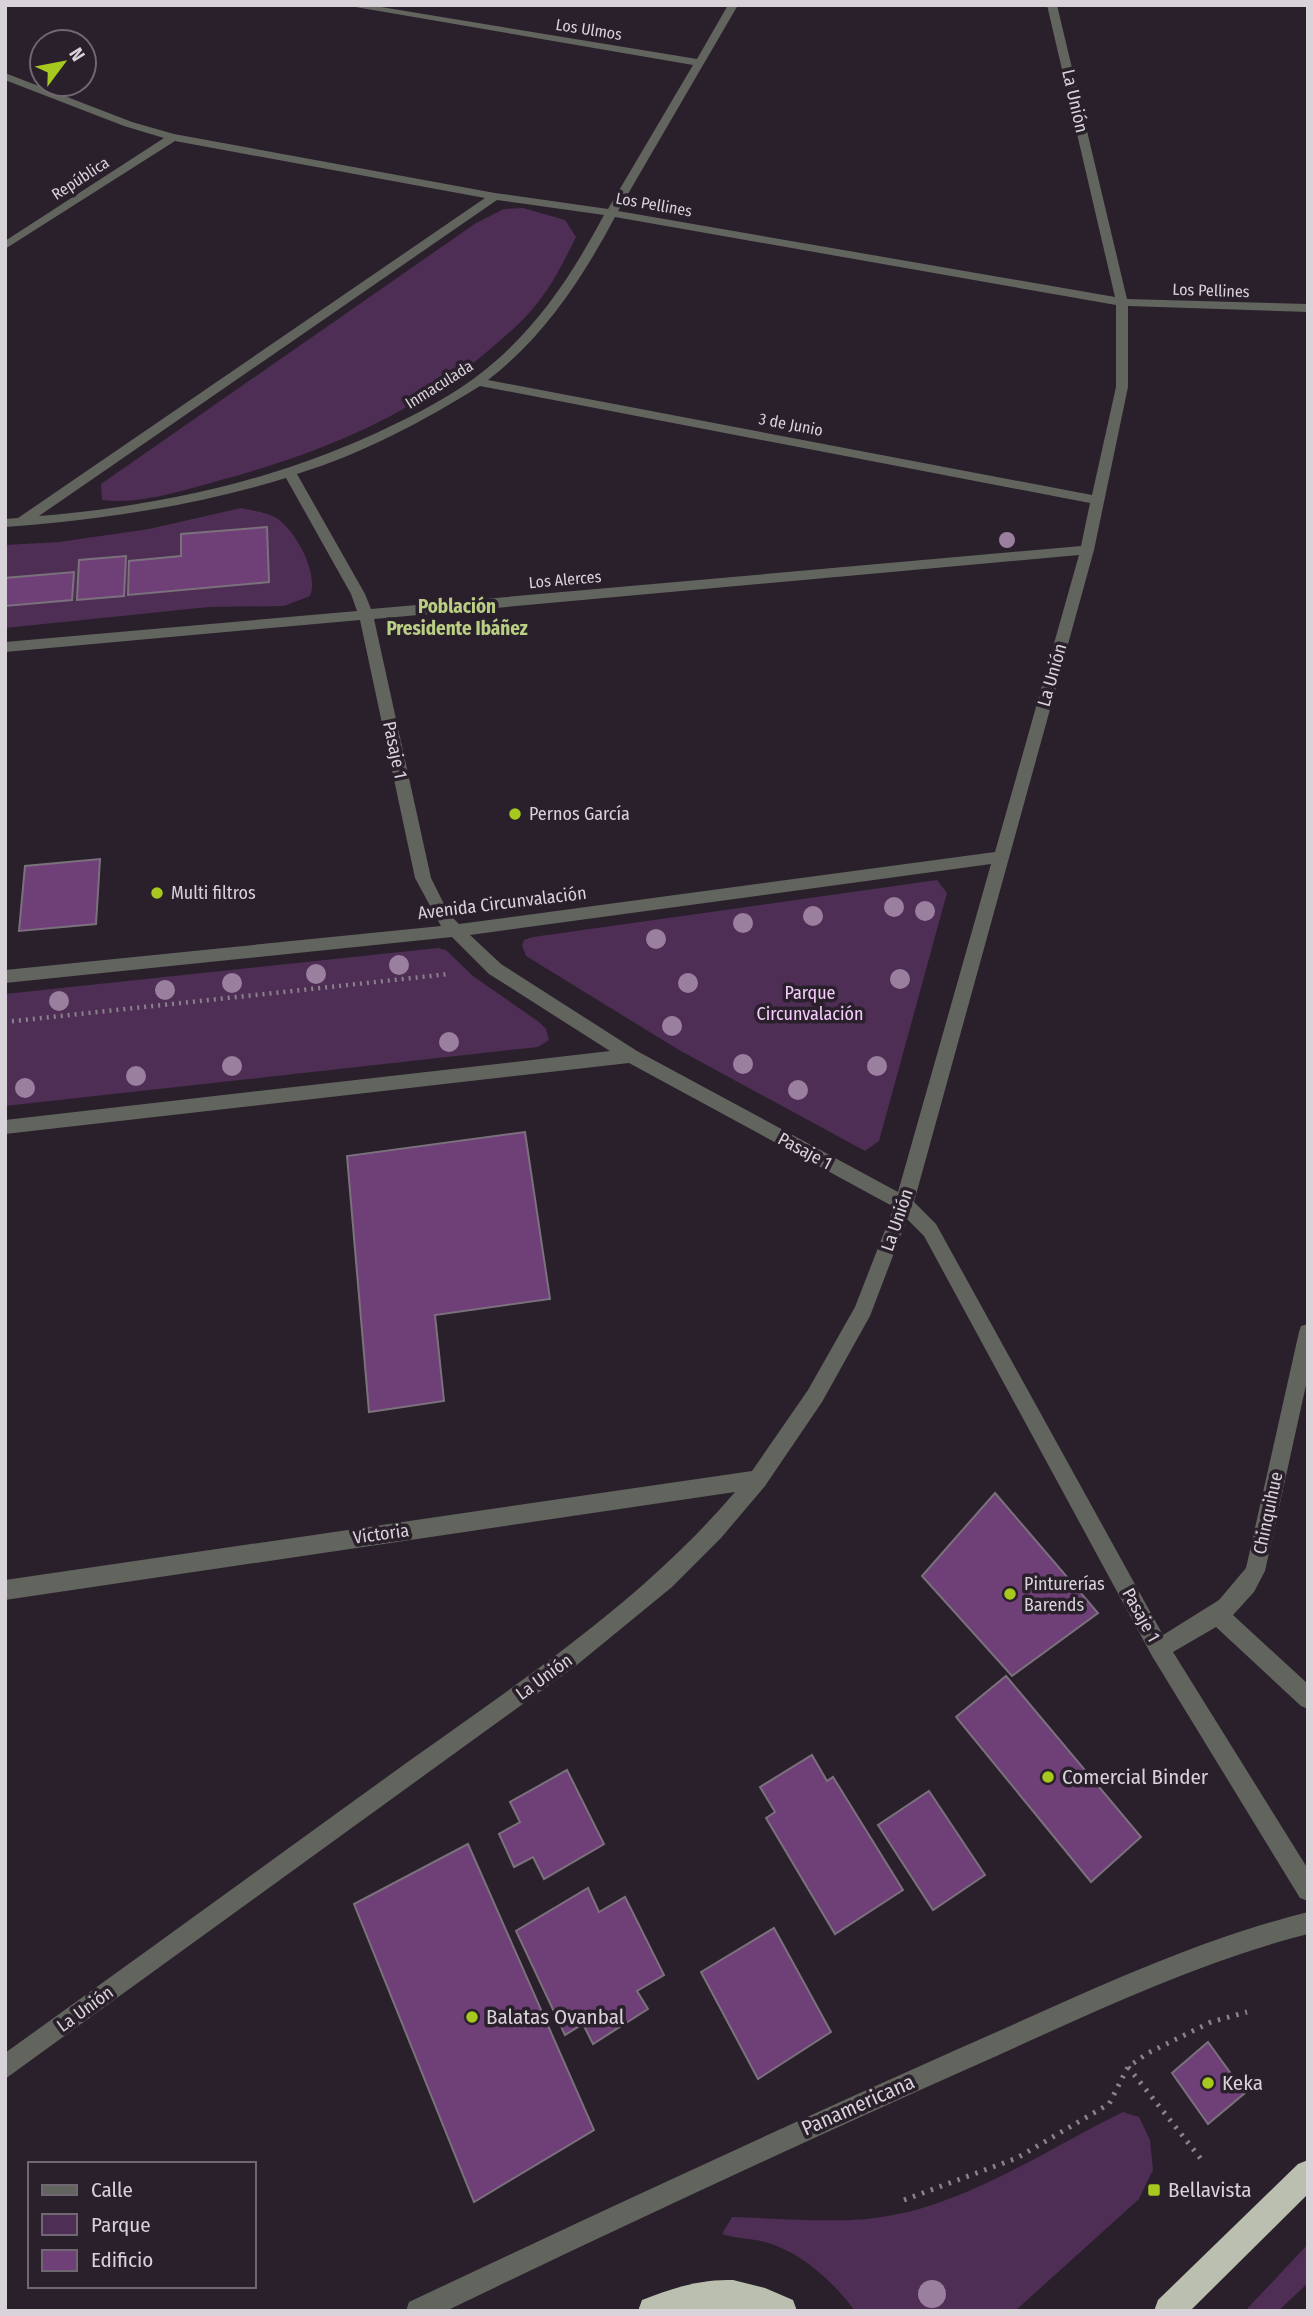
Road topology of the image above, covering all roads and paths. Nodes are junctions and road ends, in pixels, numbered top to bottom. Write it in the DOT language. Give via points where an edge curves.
graph roads {
  1 [pos="349,5"];
  2 [pos="733,5"];
  3 [pos="1052,5"];
  4 [pos="701,62"];
  5 [pos="5,76"];
  6 [pos="173,137"];
  7 [pos="495,196"];
  8 [pos="611,213"];
  9 [pos="5,246"];
  10 [pos="1122,302"];
  11 [pos="1308,308"];
  12 [pos="478,382"];
  13 [pos="289,472"];
  14 [pos="1098,500"];
  15 [pos="21,522"];
  16 [pos="5,523"];
  17 [pos="1087,550"];
  18 [pos="366,615"];
  19 [pos="5,647"];
  20 [pos="1001,857"];
  21 [pos="453,931"];
  22 [pos="495,969"];
  23 [pos="5,977"];
  24 [pos="5,1022"];
  25 [pos="631,1056"];
  26 [pos="5,1127"];
  27 [pos="904,1203"];
  28 [pos="1308,1332"];
  29 [pos="758,1479"];
  30 [pos="5,1590"];
  31 [pos="1217,1614"];
  32 [pos="1159,1649"];
  33 [pos="1308,1699"];
  34 [pos="1308,1890"];
  35 [pos="1308,1923"];
  36 [pos="1247,2012"];
  37 [pos="5,2067"];
  38 [pos="1128,2067"];
  39 [pos="1201,2159"];
  40 [pos="1308,2174"];
  41 [pos="904,2200"];
  42 [pos="418,2311"];
  43 [pos="653,2311"];
  44 [pos="782,2311"];
  45 [pos="1169,2311"];
  1 -- 4 [label="street, Los Ulmos"];
  2 -- 4 [label="street, Inmaculada"];
  3 -- 10 [label="street, La Unión"];
  4 -- 8 [label="street, Inmaculada"];
  5 -- 6 [label="street, Los Pellines"];
  6 -- 7 [label="street, Los Pellines"];
  6 -- 9 [label="street, República"];
  7 -- 8 [label="street, Los Pellines"];
  7 -- 15 [label="street"];
  8 -- 10 [label="street, Los Pellines"];
  8 -- 12 [label="street, Inmaculada" via="570,286 531,332"];
  10 -- 11 [label="street, Los Pellines"];
  10 -- 14 [label="street, La Unión" via="1122,387"];
  12 -- 13 [label="street, Inmaculada" via="417,418"];
  12 -- 14 [label="street, 3 de Junio"];
  13 -- 15 [label="street, Inmaculada" via="173,504"];
  13 -- 18 [label="street, Pasaje 1"];
  14 -- 17 [label="street, La Unión"];
  15 -- 16 [label="street, Inmaculada"];
  17 -- 18 [label="street, Los Alerces"];
  17 -- 20 [label="street, La Unión"];
  18 -- 19 [label="street, Los Alerces"];
  18 -- 21 [label="street, Pasaje 1" via="423,878"];
  20 -- 21 [label="street, Avenida Circunvalación"];
  20 -- 27 [label="street, La Unión"];
  21 -- 22 [label="street, Pasaje 1"];
  21 -- 23 [label="street, Avenida Circunvalación"];
  22 -- 24 [label="path"];
  22 -- 25 [label="street, Pasaje 1"];
  25 -- 26 [label="street"];
  25 -- 27 [label="street, Pasaje 1"];
  27 -- 29 [label="street, La Unión" via="863,1310"];
  27 -- 32 [label="street, Pasaje 1" via="930,1230"];
  28 -- 31 [label="street, Chinquihue" via="1255,1571 1233,1604"];
  29 -- 30 [label="street, Victoria"];
  29 -- 37 [label="street, La Unión" via="715,1531 665,1580 571,1657"];
  31 -- 32 [label="street, Chinquihue"];
  31 -- 33 [label="street"];
  32 -- 34 [label="street, Pasaje 1"];
  35 -- 42 [label="street, Panamericana" via="1191,1958 774,2142"];
  36 -- 38 [label="path" via="1169,2040"];
  38 -- 39 [label="path"];
  38 -- 41 [label="path" via="1109,2104 1082,2122 1017,2158"];
  40 -- 45 [label="highway"];
  43 -- 44 [label="highway" via="681,2299 715,2294 757,2298"];
}
